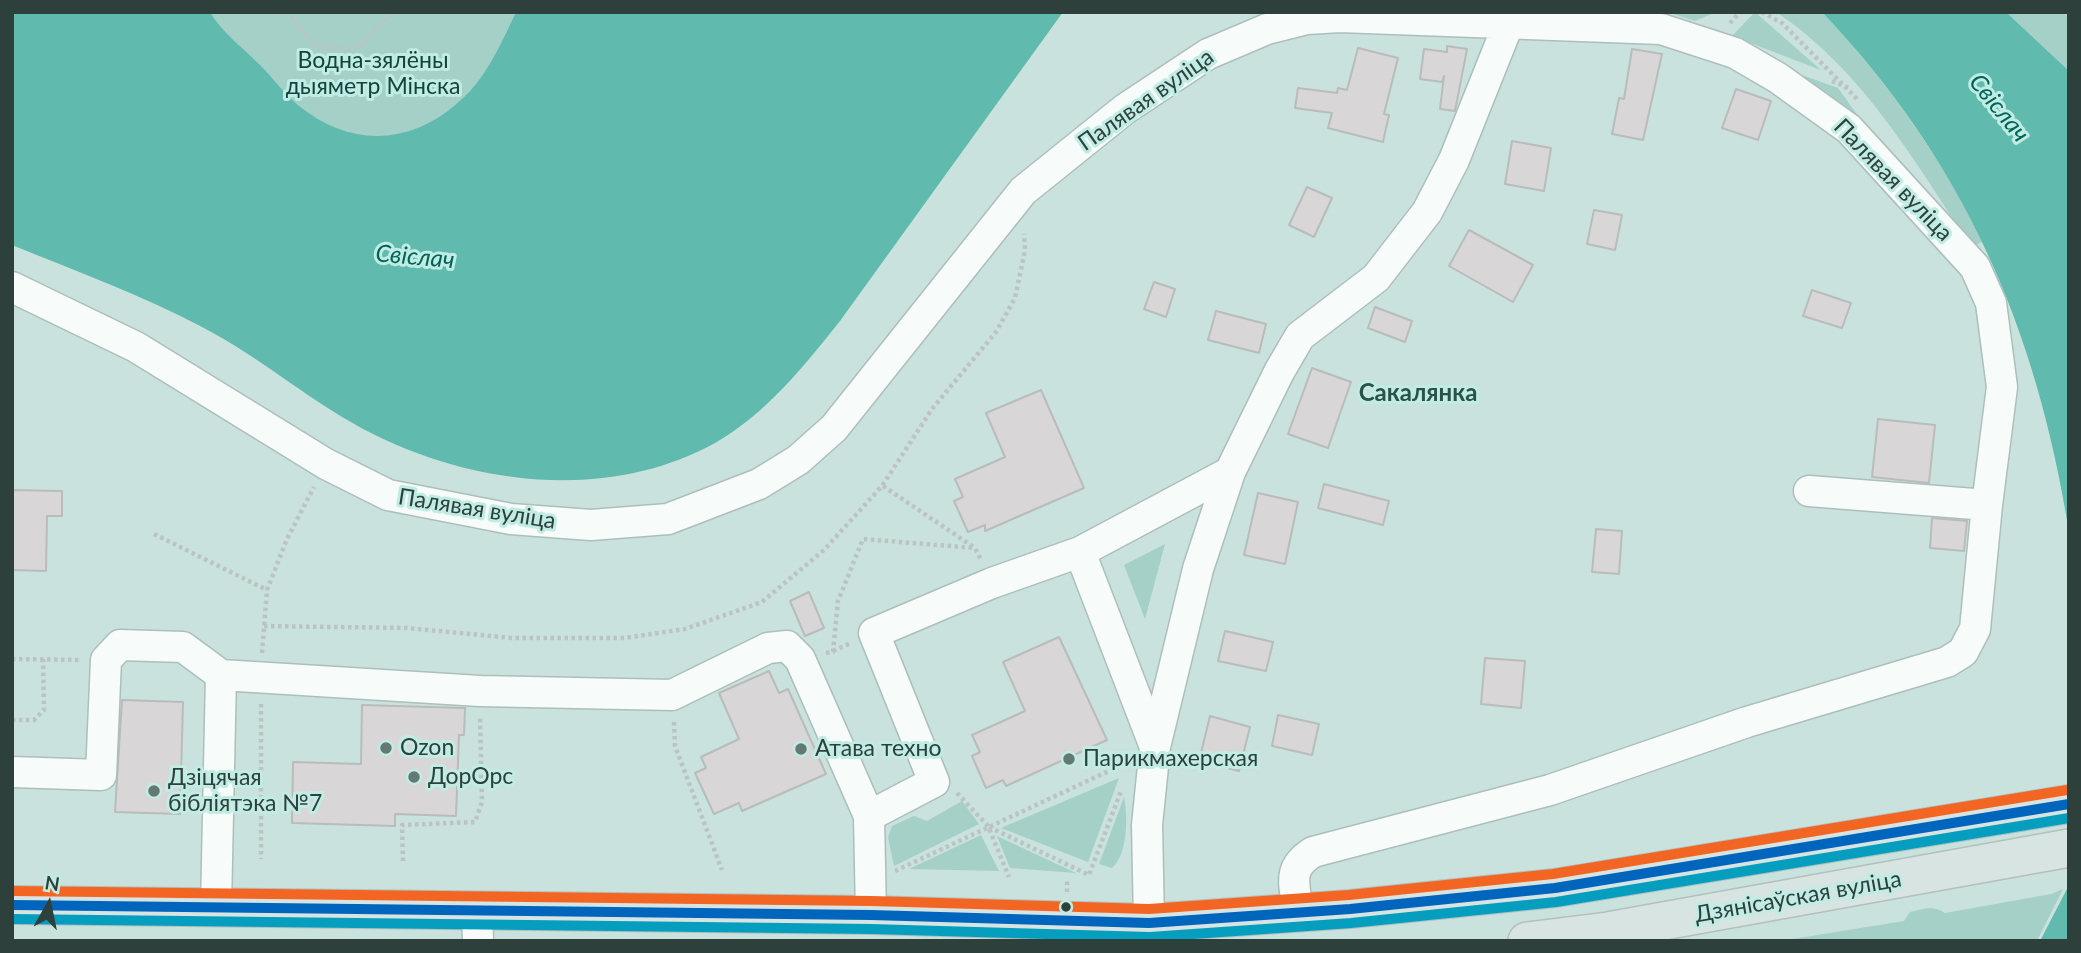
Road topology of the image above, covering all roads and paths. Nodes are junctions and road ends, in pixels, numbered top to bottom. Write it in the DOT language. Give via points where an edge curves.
graph roads {
  1 [pos="286,12"];
  2 [pos="392,12"];
  3 [pos="1508,25"];
  4 [pos="12,287"];
  5 [pos="326,464"];
  6 [pos="1230,472"];
  7 [pos="883,486"];
  8 [pos="1809,491"];
  9 [pos="1987,505"];
  10 [pos="154,534"];
  11 [pos="975,548"];
  12 [pos="1080,552"];
  13 [pos="992,583"];
  14 [pos="267,590"];
  15 [pos="12,659"];
  16 [pos="43,659"];
  17 [pos="800,659"];
  18 [pos="106,660"];
  19 [pos="221,675"];
  20 [pos="261,677"];
  21 [pos="480,691"];
  22 [pos="672,695"];
  23 [pos="12,720"];
  24 [pos="1155,747"];
  25 [pos="12,772"];
  26 [pos="1128,773"];
  27 [pos="934,782"];
  28 [pos="1123,786"];
  29 [pos="2069,804"];
  30 [pos="869,816"];
  31 [pos="988,827"];
  32 [pos="2069,848"];
  33 [pos="261,859"];
  34 [pos="403,862"];
  35 [pos="722,870"];
  36 [pos="891,873"];
  37 [pos="1009,877"];
  38 [pos="12,905"];
  39 [pos="216,907"];
  40 [pos="1298,912"];
  41 [pos="1149,923"];
  42 [pos="478,926"];
  43 [pos="877,928"];
  44 [pos="1527,941"];
  1 -- 2 [label="path" via="318,48 359,48"];
  3 -- 5 [label="street, Палявая вуліца" via="1307,19 1267,29 1208,54 1125,109 1023,191 834,428 798,460 759,484 668,519 591,525 511,519 388,495"];
  3 -- 6 [label="street" via="1454,160 1427,212 1376,278 1300,336"];
  3 -- 9 [label="street, Палявая вуліца" via="1661,29 1735,53 1849,129 1975,267 1985,285 2002,387"];
  4 -- 5 [label="street, Палявая вуліца" via="136,347"];
  5 -- 14 [label="path"];
  6 -- 12 [label="street"];
  6 -- 24 [label="street" via="1198,569"];
  7 -- 11 [label="path"];
  8 -- 9 [label="street"];
  9 -- 40 [label="street, Палявая вуліца" via="1975,629 1963,652 1947,662 1747,722 1550,790 1313,852 1293,869"];
  10 -- 14 [label="path"];
  11 -- 13 [label="path"];
  11 -- 17 [label="path" via="863,539 838,601 832,652"];
  12 -- 13 [label="street"];
  12 -- 24 [label="street"];
  13 -- 27 [label="street" via="874,632"];
  14 -- 20 [label="path"];
  15 -- 16 [label="path"];
  16 -- 18 [label="path"];
  16 -- 23 [label="path" via="44,710 34,720"];
  17 -- 22 [label="street" via="787,646 768,648"];
  17 -- 30 [label="street"];
  18 -- 19 [label="street" via="120,645 183,647"];
  18 -- 25 [label="street" via="102,775"];
  19 -- 20 [label="street"];
  19 -- 39 [label="street"];
  20 -- 21 [label="street"];
  20 -- 33 [label="path"];
  21 -- 22 [label="street"];
  21 -- 34 [label="path" via="482,802 475,822 402,825"];
  22 -- 35 [label="path" via="675,746"];
  24 -- 41 [label="street" via="1147,825"];
  26 -- 31 [label="path" via="1132,760"];
  27 -- 30 [label="street"];
  27 -- 31 [label="path" via="954,789"];
  28 -- 31 [label="path" via="1089,875"];
  29 -- 40 [label="main road, Дзянісаўская вуліца" via="1555,888"];
  30 -- 43 [label="street"];
  31 -- 36 [label="path"];
  31 -- 37 [label="path"];
  32 -- 44 [label="main road, Дзянісаўская вуліца" via="1608,931"];
  38 -- 39 [label="main road, Дзянісаўская вуліца"];
  39 -- 42 [label="main road, Дзянісаўская вуліца"];
  40 -- 41 [label="main road, Дзянісаўская вуліца"];
  41 -- 43 [label="main road, Дзянісаўская вуліца"];
  42 -- 43 [label="main road, Дзянісаўская вуліца"];
}
